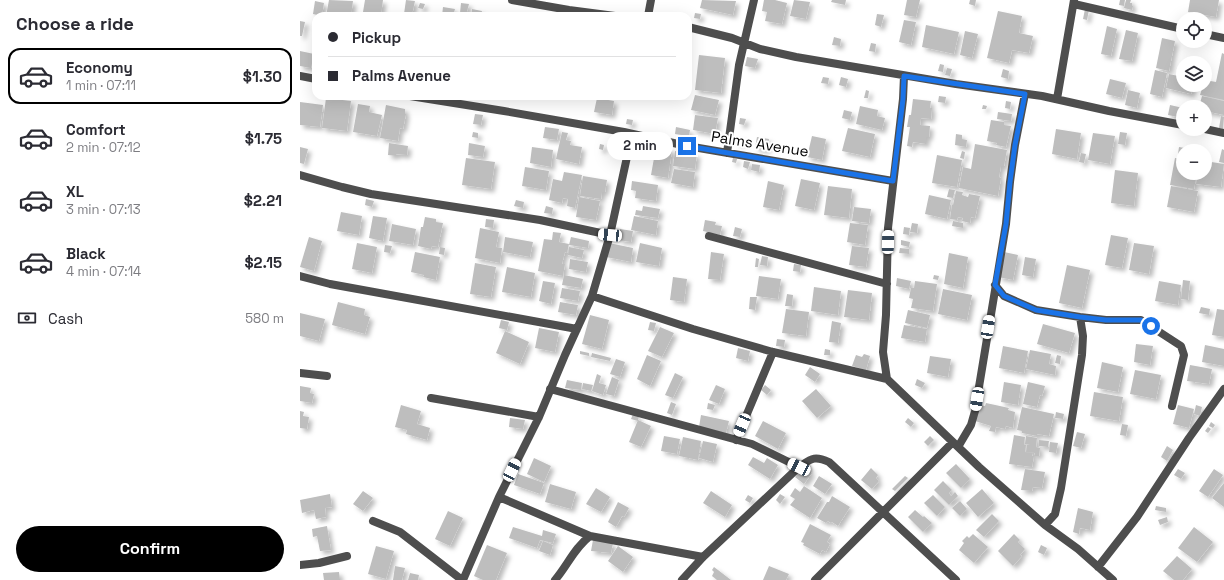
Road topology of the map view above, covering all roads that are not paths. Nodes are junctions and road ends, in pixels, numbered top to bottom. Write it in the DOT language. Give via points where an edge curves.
graph roads {
  1 [pos="512,0"];
  2 [pos="651,0"];
  3 [pos="754,0"];
  4 [pos="1074,2"];
  5 [pos="584,12"];
  6 [pos="649,12"];
  7 [pos="1176,27"];
  8 [pos="692,28"];
  9 [pos="1212,35"];
  10 [pos="1224,38"];
  11 [pos="743,42"];
  12 [pos="300,76"];
  13 [pos="904,76"];
  14 [pos="312,78"];
  15 [pos="1025,94"];
  16 [pos="1057,99"];
  17 [pos="435,100"];
  18 [pos="1176,124"];
  19 [pos="1212,130"];
  20 [pos="1224,133"];
  21 [pos="632,134"];
  22 [pos="727,153"];
  23 [pos="300,175"];
  24 [pos="893,181"];
  25 [pos="610,235"];
  26 [pos="709,236"];
  27 [pos="300,276"];
  28 [pos="887,284"];
  29 [pos="995,285"];
  30 [pos="592,296"];
  31 [pos="1080,317"];
  32 [pos="577,329"];
  33 [pos="773,352"];
  34 [pos="300,373"];
  35 [pos="327,376"];
  36 [pos="887,379"];
  37 [pos="550,389"];
  38 [pos="1224,389"];
  39 [pos="431,398"];
  40 [pos="1172,406"];
  41 [pos="539,417"];
  42 [pos="736,440"];
  43 [pos="955,445"];
  44 [pos="799,467"];
  45 [pos="499,498"];
  46 [pos="883,513"];
  47 [pos="373,521"];
  48 [pos="1045,525"];
  49 [pos="590,536"];
  50 [pos="347,556"];
  51 [pos="703,557"];
  52 [pos="300,566"];
  53 [pos="1098,567"];
  54 [pos="462,580"];
  55 [pos="555,580"];
  56 [pos="682,580"];
  57 [pos="815,580"];
  58 [pos="956,580"];
  59 [pos="1113,580"];
  1 -- 5 [label="street"];
  2 -- 6 [label="street"];
  3 -- 11 [label="street"];
  4 -- 7 [label="street"];
  4 -- 16 [label="street"];
  8 -- 11 [label="street"];
  9 -- 10 [label="street"];
  11 -- 13 [label="street" via="796,58"];
  11 -- 22 [label="street"];
  12 -- 14 [label="street"];
  13 -- 15 [label="street"];
  13 -- 24 [label="street"];
  15 -- 16 [label="street"];
  15 -- 29 [label="street"];
  16 -- 18 [label="street"];
  17 -- 21 [label="street, Palms Avenue"];
  19 -- 20 [label="street"];
  21 -- 22 [label="street, Palms Avenue"];
  21 -- 25 [label="street"];
  22 -- 24 [label="street, Palms Avenue"];
  23 -- 25 [label="street" via="371,194 540,220"];
  24 -- 28 [label="street" via="888,228"];
  25 -- 30 [label="street"];
  26 -- 28 [label="street"];
  27 -- 32 [label="street" via="330,284"];
  28 -- 36 [label="street" via="883,352"];
  29 -- 31 [label="street" via="1004,296 1036,310"];
  29 -- 43 [label="street" via="975,411 971,425"];
  30 -- 32 [label="street"];
  30 -- 33 [label="street"];
  31 -- 40 [label="street" via="1141,320 1181,346 1184,355"];
  31 -- 48 [label="street" via="1082,355 1061,488 1056,514"];
  32 -- 37 [label="street"];
  33 -- 36 [label="street"];
  33 -- 42 [label="street"];
  34 -- 35 [label="street"];
  36 -- 43 [label="street"];
  37 -- 41 [label="street"];
  37 -- 42 [label="street"];
  38 -- 53 [label="street" via="1137,517"];
  39 -- 41 [label="street"];
  41 -- 45 [label="street"];
  42 -- 44 [label="street" via="752,444"];
  43 -- 46 [label="street" via="909,484"];
  43 -- 48 [label="street"];
  44 -- 46 [label="street" via="812,458 821,458 829,462"];
  44 -- 51 [label="street"];
  45 -- 49 [label="street"];
  45 -- 54 [label="street"];
  46 -- 57 [label="street"];
  46 -- 58 [label="street"];
  47 -- 54 [label="street" via="400,532"];
  48 -- 53 [label="street"];
  49 -- 51 [label="street"];
  49 -- 55 [label="street"];
  50 -- 52 [label="street"];
  51 -- 56 [label="street"];
  53 -- 59 [label="street"];
}
